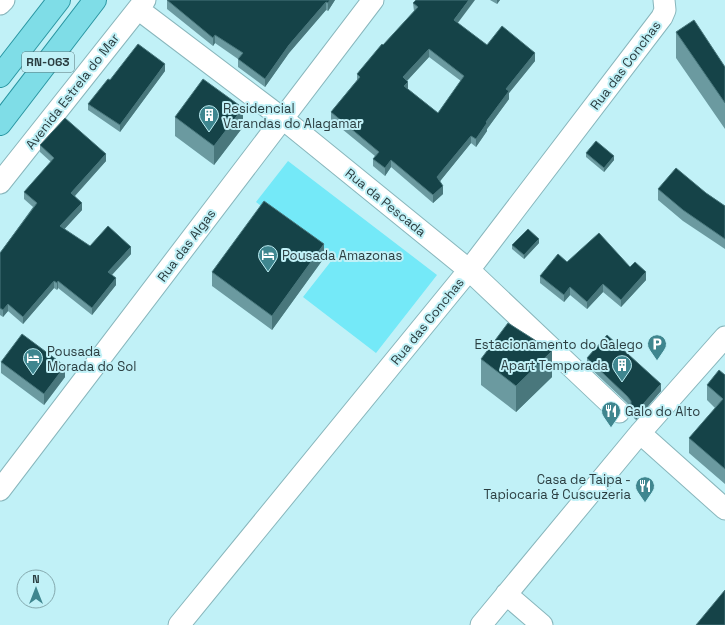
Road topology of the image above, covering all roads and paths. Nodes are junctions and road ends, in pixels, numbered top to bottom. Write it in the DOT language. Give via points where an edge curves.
graph roads {
  1 [pos="4,0"];
  2 [pos="59,0"];
  3 [pos="95,0"];
  4 [pos="373,0"];
  5 [pos="0,4"];
  6 [pos="141,4"];
  7 [pos="664,5"];
  8 [pos="0,76"];
  9 [pos="282,118"];
  10 [pos="0,124"];
  11 [pos="0,183"];
  12 [pos="469,270"];
  13 [pos="725,337"];
  14 [pos="619,412"];
  15 [pos="640,433"];
  16 [pos="0,490"];
  17 [pos="725,509"];
  18 [pos="506,594"];
  19 [pos="179,625"];
  20 [pos="481,625"];
  21 [pos="542,625"];
  1 -- 5 [label="street"];
  2 -- 8 [label="main road, RN-063"];
  3 -- 10 [label="main road, RN-063"];
  4 -- 9 [label="street, Rua das Algas"];
  6 -- 9 [label="street, Rua da Pescada"];
  6 -- 11 [label="street, Avenida Estrela do Mar"];
  7 -- 12 [label="street, Rua das Conchas" via="662,17"];
  9 -- 12 [label="street, Rua da Pescada"];
  9 -- 16 [label="street, Rua das Algas"];
  12 -- 14 [label="street, Rua da Pescada"];
  12 -- 19 [label="street, Rua das Conchas"];
  13 -- 15 [label="street"];
  15 -- 17 [label="street"];
  15 -- 18 [label="street"];
  18 -- 20 [label="street"];
  18 -- 21 [label="street"];
}
